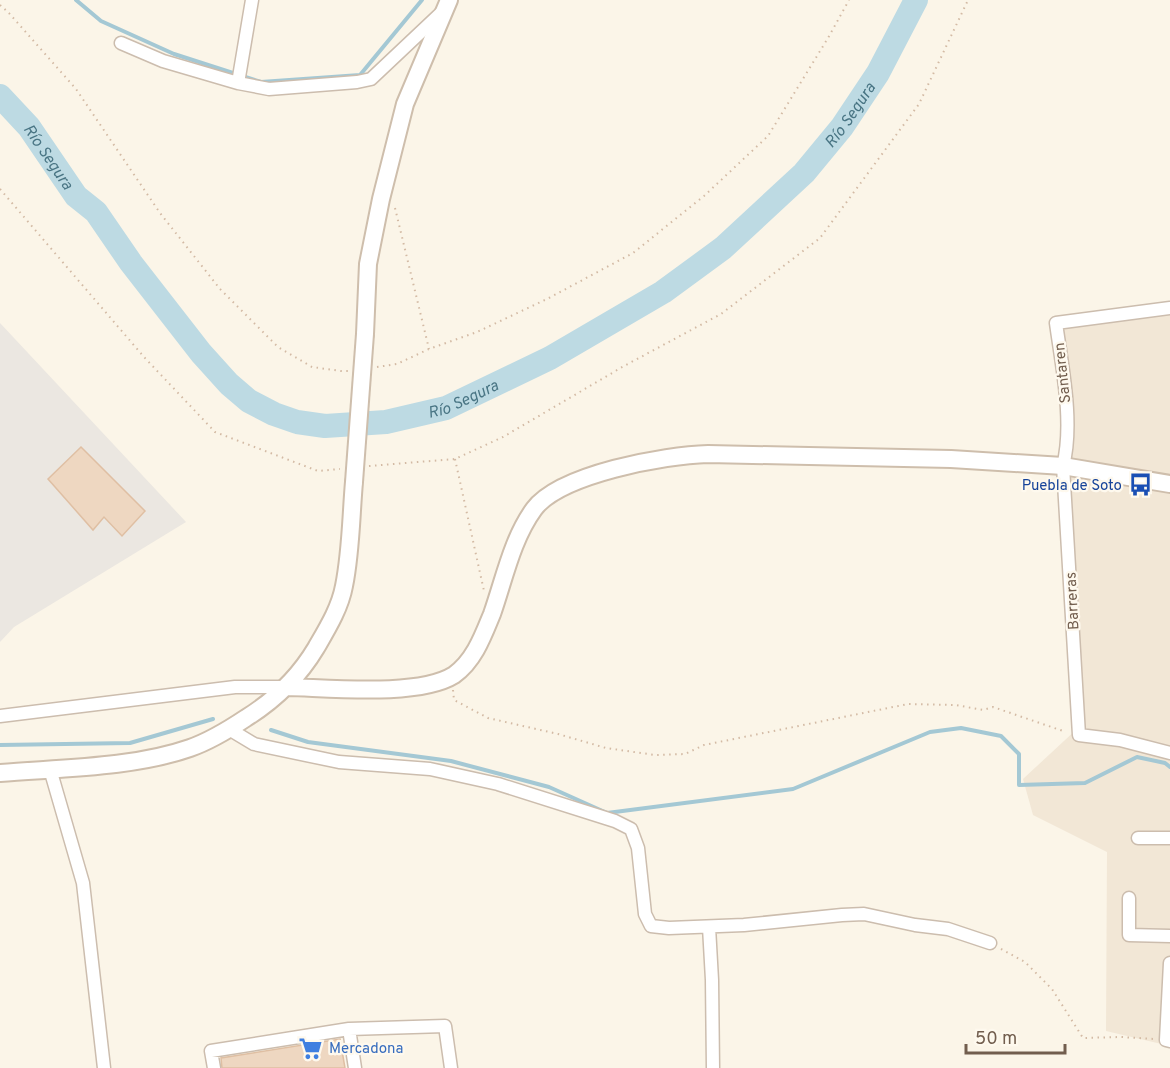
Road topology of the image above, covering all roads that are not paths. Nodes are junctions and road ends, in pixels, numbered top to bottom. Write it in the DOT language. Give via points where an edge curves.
graph roads {
  1 [pos="252,0"];
  2 [pos="447,4"];
  3 [pos="122,43"];
  4 [pos="238,83"];
  5 [pos="1170,308"];
  6 [pos="1064,466"];
  7 [pos="1170,484"];
  8 [pos="288,687"];
  9 [pos="0,716"];
  10 [pos="229,729"];
  11 [pos="1170,753"];
  12 [pos="50,769"];
  13 [pos="0,772"];
  14 [pos="1138,838"];
  15 [pos="1170,838"];
  16 [pos="1129,898"];
  17 [pos="709,927"];
  18 [pos="1170,936"];
  19 [pos="990,943"];
  20 [pos="1170,963"];
  21 [pos="349,1029"];
  22 [pos="1168,1040"];
  23 [pos="104,1068"];
  24 [pos="214,1068"];
  25 [pos="355,1068"];
  26 [pos="451,1068"];
  27 [pos="713,1068"];
  1 -- 4 [label="street"];
  2 -- 4 [label="street" via="371,79 269,88"];
  2 -- 8 [label="main road, bridge" via="405,104 368,264 344,587 329,626"];
  3 -- 4 [label="street" via="163,61"];
  5 -- 6 [label="street, Santaren" via="1056,323 1066,399"];
  6 -- 7 [label="main road"];
  6 -- 8 [label="main road" via="951,459 708,454 681,454 634,464 562,488 536,507 515,546 479,645 467,664 453,676 413,687"];
  6 -- 11 [label="street, Barreras" via="1079,735 1130,742"];
  8 -- 9 [label="street" via="235,687"];
  8 -- 10 [label="main road"];
  10 -- 12 [label="main road" via="167,755"];
  10 -- 17 [label="street" via="254,744 339,762 430,770 498,784 615,820 631,829 638,848 645,914 651,926"];
  12 -- 13 [label="main road"];
  12 -- 23 [label="street" via="83,883"];
  14 -- 15 [label="street"];
  16 -- 18 [label="street" via="1129,935"];
  17 -- 19 [label="street" via="864,914 948,929"];
  17 -- 27 [label="street"];
  20 -- 22 [label="street"];
  21 -- 24 [label="street" via="211,1051"];
  21 -- 25 [label="street"];
  21 -- 26 [label="street" via="445,1026"];
}
